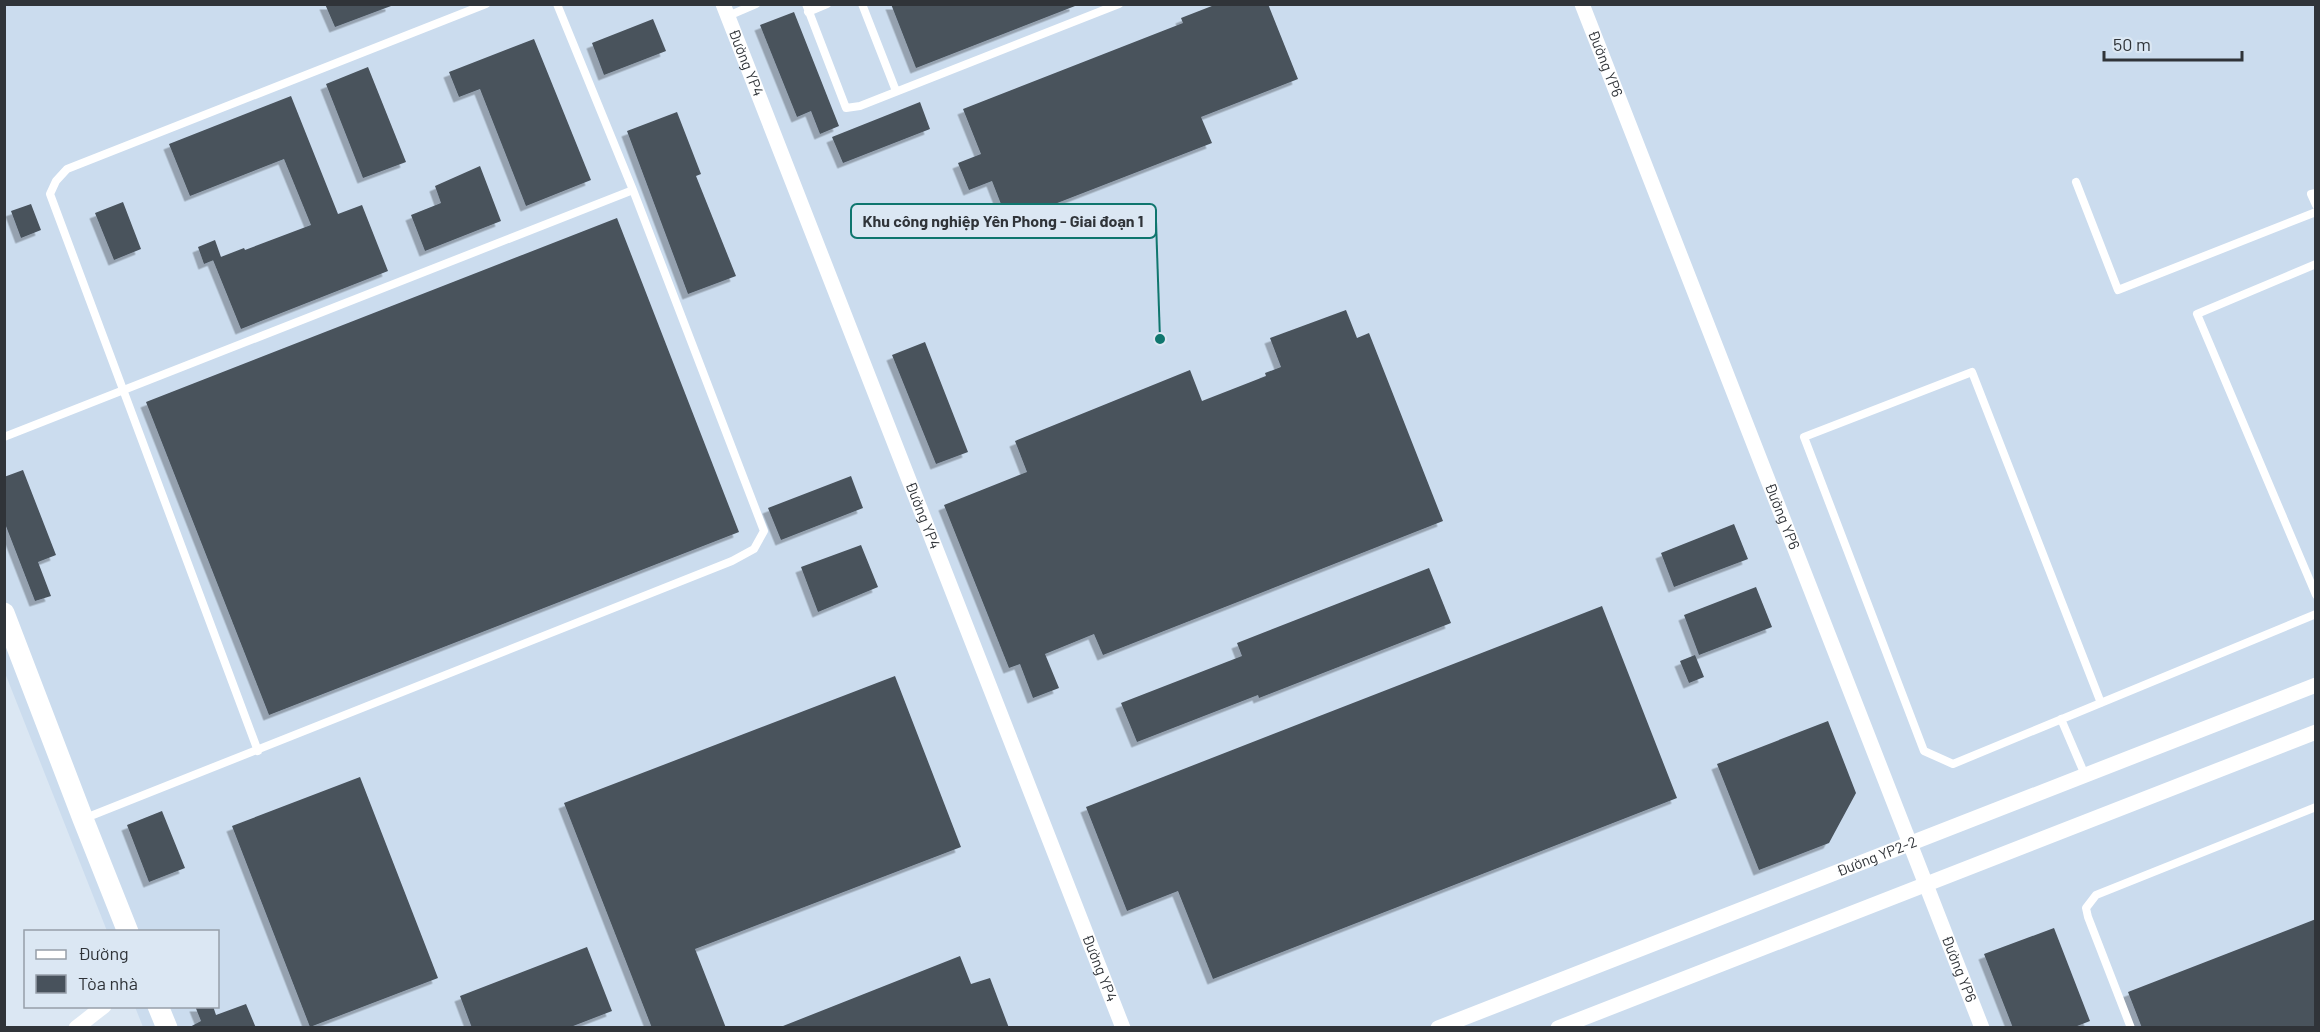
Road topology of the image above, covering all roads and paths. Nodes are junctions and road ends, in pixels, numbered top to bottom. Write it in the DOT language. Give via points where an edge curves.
graph roads {
  1 [pos="486,4"];
  2 [pos="557,4"];
  3 [pos="756,4"];
  4 [pos="827,4"];
  5 [pos="862,4"];
  6 [pos="1119,4"];
  7 [pos="1582,4"];
  8 [pos="807,8"];
  9 [pos="725,10"];
  10 [pos="896,91"];
  11 [pos="2076,182"];
  12 [pos="633,190"];
  13 [pos="2316,193"];
  14 [pos="2316,205"];
  15 [pos="2316,212"];
  16 [pos="2316,264"];
  17 [pos="124,390"];
  18 [pos="4,437"];
  19 [pos="2316,595"];
  20 [pos="4,613"];
  21 [pos="2316,614"];
  22 [pos="2316,685"];
  23 [pos="2101,703"];
  24 [pos="2061,719"];
  25 [pos="2316,732"];
  26 [pos="258,751"];
  27 [pos="2085,775"];
  28 [pos="2316,807"];
  29 [pos="83,819"];
  30 [pos="1911,844"];
  31 [pos="1928,884"];
  32 [pos="127,930"];
  33 [pos="101,1008"];
  34 [pos="160,1008"];
  35 [pos="75,1028"];
  36 [pos="167,1028"];
  37 [pos="1123,1028"];
  38 [pos="1438,1028"];
  39 [pos="1558,1028"];
  40 [pos="1982,1028"];
  41 [pos="2132,1028"];
  1 -- 17 [label="lane" via="67,170 56,181 50,195"];
  2 -- 12 [label="lane"];
  3 -- 9 [label="lane"];
  4 -- 8 [label="lane"];
  5 -- 10 [label="lane"];
  6 -- 10 [label="lane"];
  7 -- 30 [label="street, Đường YP6"];
  8 -- 10 [label="lane" via="846,108"];
  9 -- 37 [label="street, Đường YP4"];
  11 -- 15 [label="lane" via="2118,290"];
  12 -- 17 [label="lane"];
  12 -- 26 [label="lane" via="764,531 754,549"];
  13 -- 14 [label="lane" via="2312,194"];
  16 -- 19 [label="lane" via="2198,314"];
  17 -- 18 [label="lane"];
  17 -- 26 [label="lane"];
  20 -- 29 [label="street"];
  21 -- 23 [label="lane"];
  22 -- 27 [label="street, Đường YP2-2"];
  23 -- 24 [label="lane"];
  23 -- 24 [label="lane" via="1972,372 1804,437 1924,751 1953,764"];
  24 -- 27 [label="lane"];
  25 -- 31 [label="street"];
  26 -- 29 [label="lane"];
  27 -- 30 [label="street, Đường YP2-2"];
  28 -- 41 [label="lane" via="2096,895 2086,908 2088,917"];
  29 -- 32 [label="street"];
  30 -- 31 [label="street, Đường YP6"];
  30 -- 38 [label="street, Đường YP2-2"];
  31 -- 39 [label="street"];
  31 -- 40 [label="street, Đường YP6"];
  33 -- 35 [label="street"];
  34 -- 36 [label="street"];
}
